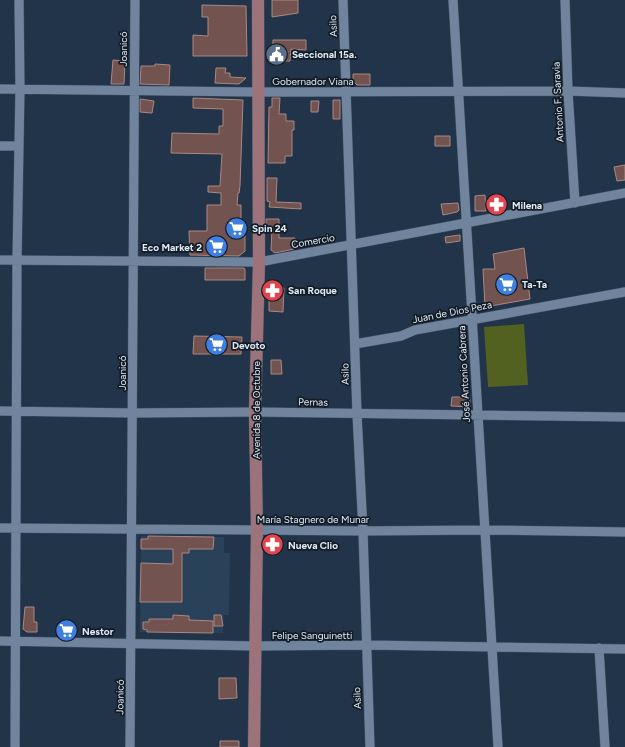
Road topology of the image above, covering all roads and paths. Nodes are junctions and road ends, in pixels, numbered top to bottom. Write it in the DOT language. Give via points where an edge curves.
graph roads {
  1 [pos="19,0"];
  2 [pos="135,0"];
  3 [pos="258,0"];
  4 [pos="343,0"];
  5 [pos="453,0"];
  6 [pos="565,0"];
  7 [pos="20,88"];
  8 [pos="0,89"];
  9 [pos="134,90"];
  10 [pos="568,91"];
  11 [pos="258,92"];
  12 [pos="346,92"];
  13 [pos="459,92"];
  14 [pos="625,93"];
  15 [pos="0,146"];
  16 [pos="18,146"];
  17 [pos="625,194"];
  18 [pos="575,203"];
  19 [pos="467,224"];
  20 [pos="352,245"];
  21 [pos="0,260"];
  22 [pos="17,261"];
  23 [pos="134,261"];
  24 [pos="259,262"];
  25 [pos="625,292"];
  26 [pos="472,319"];
  27 [pos="355,344"];
  28 [pos="0,411"];
  29 [pos="16,411"];
  30 [pos="255,412"];
  31 [pos="133,413"];
  32 [pos="357,414"];
  33 [pos="478,415"];
  34 [pos="625,417"];
  35 [pos="0,528"];
  36 [pos="16,528"];
  37 [pos="133,529"];
  38 [pos="257,530"];
  39 [pos="363,530"];
  40 [pos="486,530"];
  41 [pos="625,532"];
  42 [pos="0,641"];
  43 [pos="15,641"];
  44 [pos="132,643"];
  45 [pos="256,646"];
  46 [pos="366,646"];
  47 [pos="492,647"];
  48 [pos="599,648"];
  49 [pos="625,649"];
  50 [pos="15,747"];
  51 [pos="130,747"];
  52 [pos="254,747"];
  53 [pos="370,747"];
  54 [pos="498,747"];
  55 [pos="605,747"];
  1 -- 7 [label="street"];
  2 -- 9 [label="street, Joanicó"];
  3 -- 11 [label="main road, Avenida 8 de Octubre"];
  4 -- 12 [label="street, Asilo"];
  5 -- 13 [label="street, José Antonio Cabrera"];
  6 -- 10 [label="street, Antonio F. Saravia"];
  7 -- 8 [label="street, Gobernador Viana"];
  7 -- 9 [label="street, Gobernador Viana"];
  7 -- 16 [label="street"];
  9 -- 11 [label="street, Gobernador Viana"];
  9 -- 23 [label="street, Joanicó"];
  10 -- 13 [label="street, Gobernador Viana"];
  10 -- 14 [label="street, Gobernador Viana"];
  10 -- 18 [label="street, Antonio F. Saravia"];
  11 -- 12 [label="street, Gobernador Viana"];
  11 -- 24 [label="main road, Avenida 8 de Octubre"];
  12 -- 13 [label="street, Gobernador Viana"];
  12 -- 20 [label="street, Asilo"];
  13 -- 19 [label="street, José Antonio Cabrera"];
  15 -- 16 [label="street"];
  16 -- 22 [label="street"];
  17 -- 18 [label="street, Comercio"];
  18 -- 19 [label="street, Comercio"];
  19 -- 20 [label="street, Comercio"];
  19 -- 26 [label="street, José Antonio Cabrera"];
  20 -- 24 [label="street, Comercio"];
  20 -- 27 [label="street, Asilo"];
  21 -- 22 [label="street, Comercio"];
  22 -- 23 [label="street, Comercio"];
  22 -- 29 [label="street"];
  23 -- 24 [label="street, Comercio"];
  23 -- 31 [label="street, Joanicó"];
  24 -- 30 [label="main road, Avenida 8 de Octubre"];
  25 -- 26 [label="street, Juan de Dios Peza"];
  26 -- 27 [label="street, Juan de Dios Peza"];
  26 -- 33 [label="street, José Antonio Cabrera"];
  27 -- 32 [label="street, Asilo"];
  28 -- 29 [label="street, Pernas"];
  29 -- 31 [label="street, Pernas"];
  29 -- 36 [label="street"];
  30 -- 31 [label="street, Pernas"];
  30 -- 32 [label="street, Pernas"];
  30 -- 38 [label="main road, Avenida 8 de Octubre"];
  31 -- 37 [label="street, Joanicó"];
  32 -- 33 [label="street, Pernas"];
  32 -- 39 [label="street, Asilo"];
  33 -- 34 [label="street, Pernas"];
  33 -- 40 [label="street, José Antonio Cabrera"];
  35 -- 36 [label="street, María Stagnero de Munar"];
  36 -- 37 [label="street, María Stagnero de Munar"];
  36 -- 43 [label="street"];
  37 -- 38 [label="street, María Stagnero de Munar"];
  37 -- 44 [label="street, Joanicó"];
  38 -- 39 [label="street, María Stagnero de Munar"];
  38 -- 45 [label="main road, Avenida 8 de Octubre"];
  39 -- 40 [label="street, María Stagnero de Munar"];
  39 -- 46 [label="street, Asilo"];
  40 -- 41 [label="street, María Stagnero de Munar"];
  40 -- 47 [label="street, José Antonio Cabrera"];
  42 -- 43 [label="street, Felipe Sanguinetti"];
  43 -- 44 [label="street, Felipe Sanguinetti"];
  43 -- 50 [label="street"];
  44 -- 45 [label="street, Felipe Sanguinetti"];
  44 -- 51 [label="street, Joanicó"];
  45 -- 46 [label="street, Felipe Sanguinetti"];
  45 -- 52 [label="main road, Avenida 8 de Octubre"];
  46 -- 47 [label="street, Felipe Sanguinetti"];
  46 -- 53 [label="street, Asilo"];
  47 -- 48 [label="street, Felipe Sanguinetti"];
  47 -- 54 [label="street, José Antonio Cabrera"];
  48 -- 49 [label="street, Felipe Sanguinetti"];
  48 -- 55 [label="street"];
}
